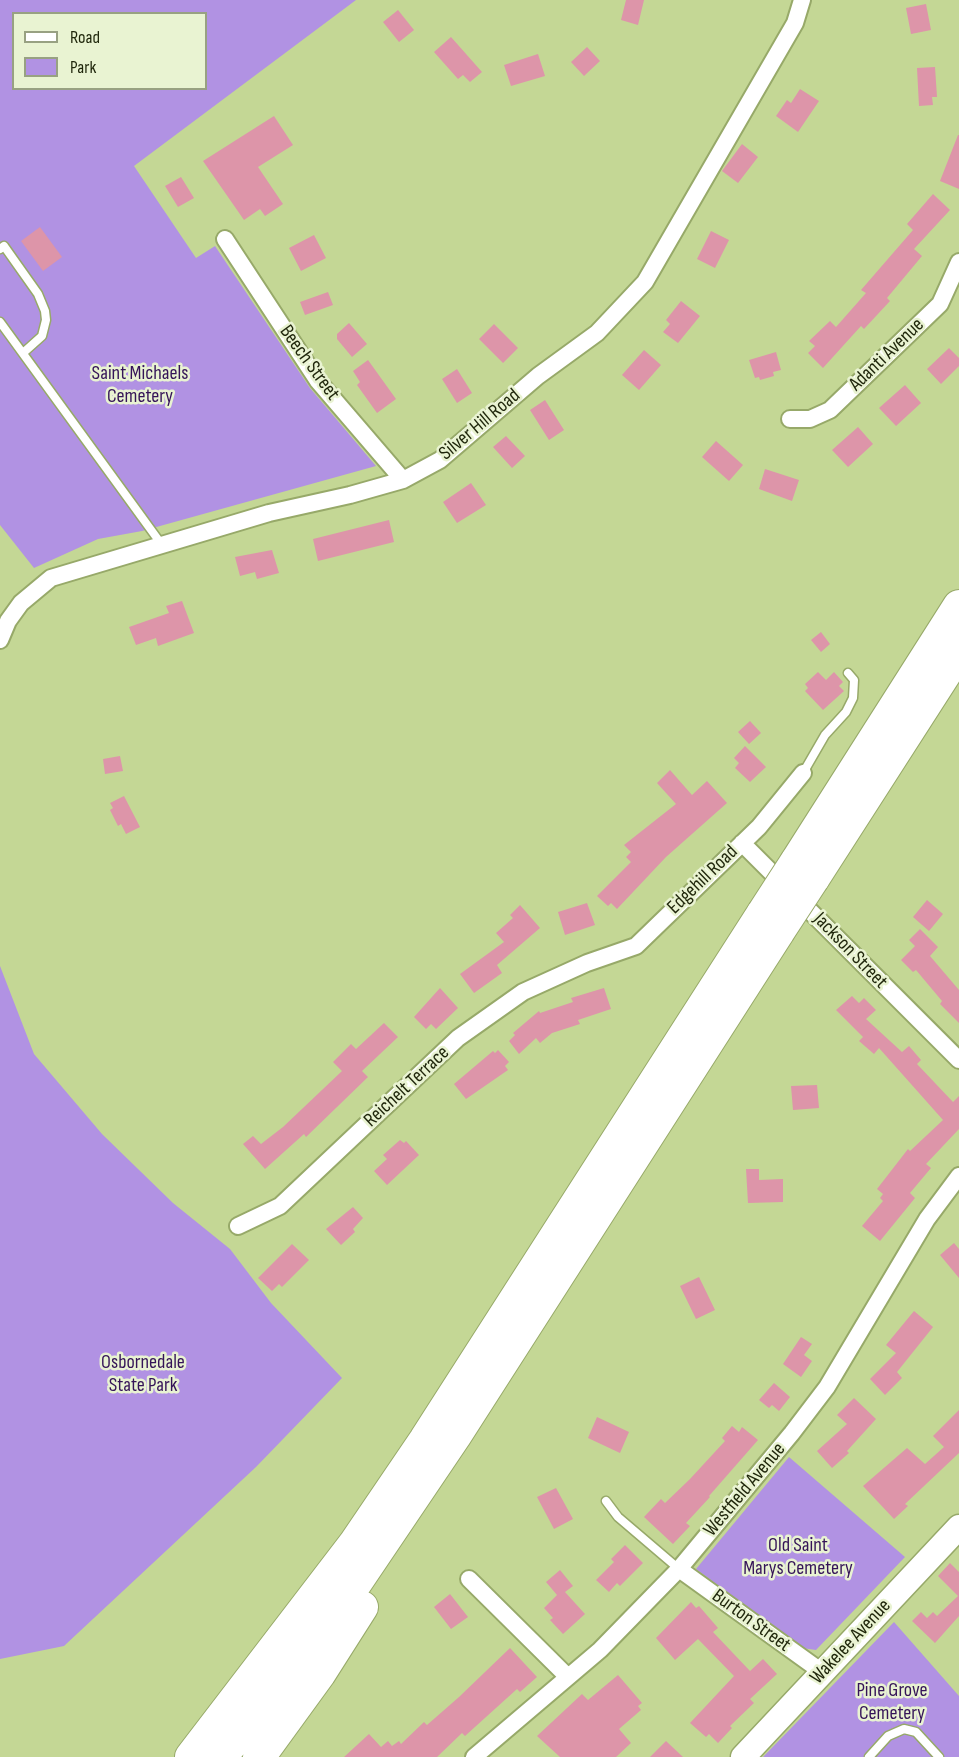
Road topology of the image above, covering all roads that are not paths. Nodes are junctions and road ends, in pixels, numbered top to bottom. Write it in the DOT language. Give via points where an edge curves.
graph roads {
  1 [pos="802,0"];
  2 [pos="225,239"];
  3 [pos="0,249"];
  4 [pos="959,262"];
  5 [pos="0,322"];
  6 [pos="22,353"];
  7 [pos="790,419"];
  8 [pos="403,480"];
  9 [pos="162,545"];
  10 [pos="959,606"];
  11 [pos="0,640"];
  12 [pos="959,652"];
  13 [pos="848,673"];
  14 [pos="802,774"];
  15 [pos="742,843"];
  16 [pos="804,871"];
  17 [pos="771,922"];
  18 [pos="587,963"];
  19 [pos="959,1060"];
  20 [pos="959,1176"];
  21 [pos="238,1226"];
  22 [pos="455,1436"];
  23 [pos="606,1501"];
  24 [pos="959,1527"];
  25 [pos="679,1569"];
  26 [pos="469,1580"];
  27 [pos="822,1672"];
  28 [pos="568,1677"];
  29 [pos="191,1757"];
  30 [pos="221,1757"];
  31 [pos="259,1757"];
  32 [pos="474,1757"];
  33 [pos="743,1757"];
  34 [pos="869,1757"];
  35 [pos="939,1757"];
  1 -- 8 [label="street, Silver Hill Road" via="789,33 645,282 597,333 538,376 440,460"];
  2 -- 8 [label="street, Beech Street" via="318,381"];
  3 -- 6 [label="lane" via="4,246 38,294 45,311 42,336"];
  4 -- 7 [label="street, Adanti Avenue" via="940,304 830,410 810,419"];
  5 -- 6 [label="lane"];
  6 -- 9 [label="lane"];
  8 -- 9 [label="street, Silver Hill Road" via="269,513"];
  9 -- 11 [label="street, Silver Hill Road" via="51,578 21,603"];
  10 -- 16 [label="highway"];
  12 -- 16 [label="highway"];
  13 -- 14 [label="lane" via="856,688 853,698"];
  14 -- 15 [label="street, Edgehill Road"];
  15 -- 18 [label="street, Edgehill Road" via="636,946"];
  15 -- 19 [label="street, Jackson Street"];
  16 -- 17 [label="highway, bridge"];
  17 -- 22 [label="highway"];
  17 -- 29 [label="highway" via="355,1543"];
  18 -- 21 [label="street, Reichelt Terrace" via="523,992 458,1038 280,1206"];
  20 -- 25 [label="street, Westfield Avenue" via="927,1220 827,1387"];
  22 -- 30 [label="highway" via="349,1593"];
  22 -- 31 [label="highway" via="406,1538 320,1673"];
  23 -- 25 [label="lane" via="618,1517"];
  24 -- 27 [label="main road, Wakelee Avenue"];
  25 -- 27 [label="street, Burton Street"];
  25 -- 28 [label="street, Westfield Avenue"];
  26 -- 28 [label="street"];
  27 -- 33 [label="main road, Wakelee Avenue"];
  28 -- 32 [label="street, Westfield Avenue"];
  34 -- 35 [label="lane" via="888,1736 904,1729 916,1732"];
}
